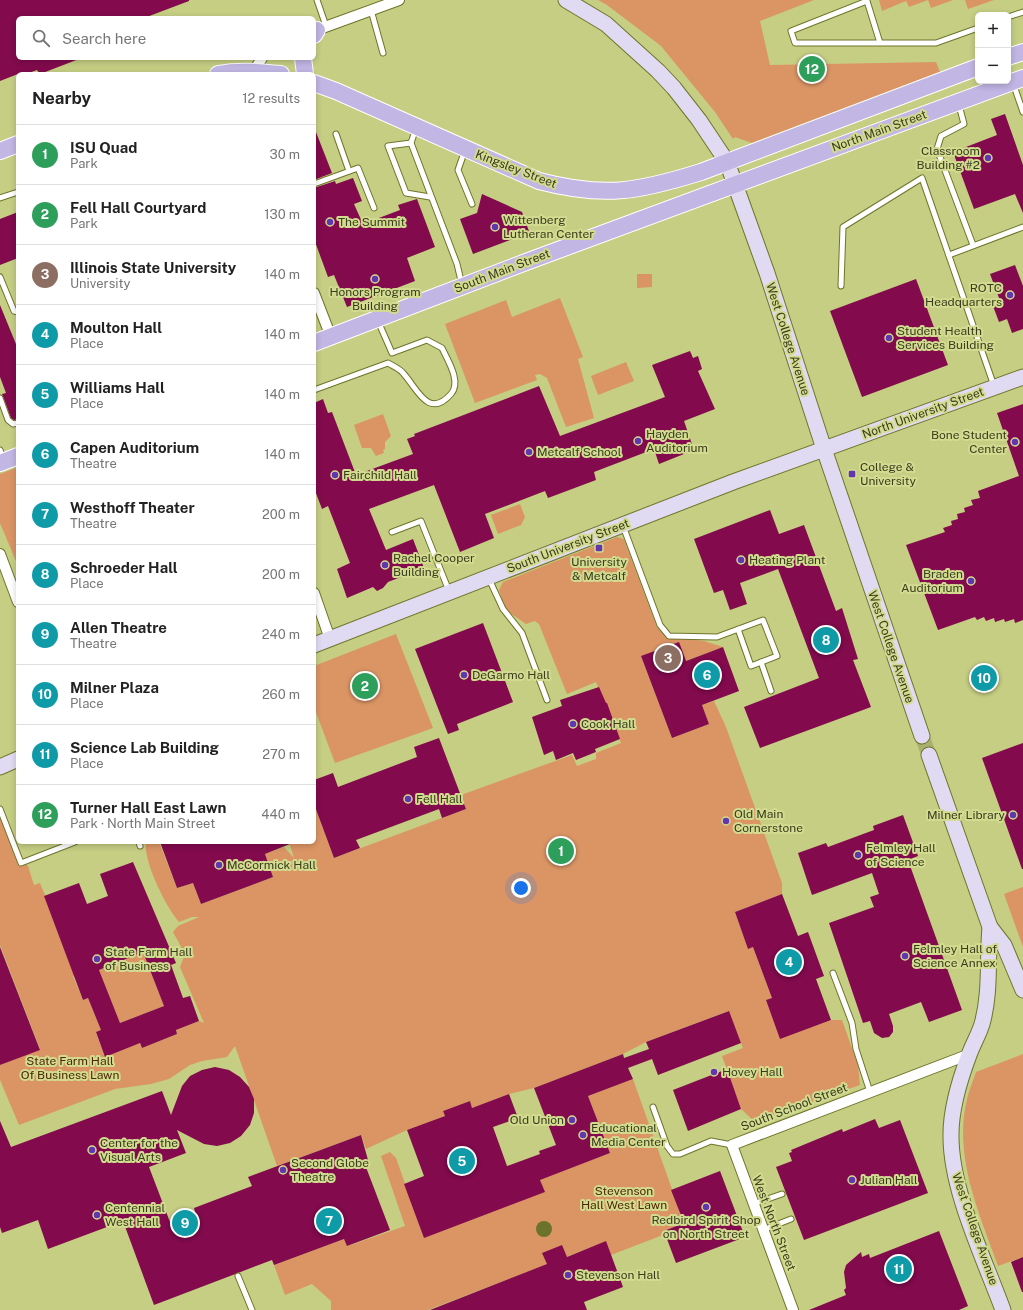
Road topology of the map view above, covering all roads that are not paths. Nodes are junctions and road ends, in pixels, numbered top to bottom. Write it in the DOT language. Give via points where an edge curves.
graph roads {
  1 [pos="317,0"];
  2 [pos="399,0"];
  3 [pos="566,0"];
  4 [pos="372,10"];
  5 [pos="1023,12"];
  6 [pos="1011,16"];
  7 [pos="975,29"];
  8 [pos="318,31"];
  9 [pos="880,43"];
  10 [pos="1023,52"];
  11 [pos="384,53"];
  12 [pos="1011,56"];
  13 [pos="261,60"];
  14 [pos="303,60"];
  15 [pos="975,68"];
  16 [pos="227,72"];
  17 [pos="242,72"];
  18 [pos="254,72"];
  19 [pos="305,72"];
  20 [pos="1018,80"];
  21 [pos="316,84"];
  22 [pos="958,102"];
  23 [pos="1022,108"];
  24 [pos="416,127"];
  25 [pos="336,134"];
  26 [pos="411,143"];
  27 [pos="16,146"];
  28 [pos="465,149"];
  29 [pos="0,151"];
  30 [pos="727,162"];
  31 [pos="349,171"];
  32 [pos="316,183"];
  33 [pos="736,185"];
  34 [pos="16,193"];
  35 [pos="430,197"];
  36 [pos="0,198"];
  37 [pos="472,204"];
  38 [pos="374,208"];
  39 [pos="1023,226"];
  40 [pos="973,245"];
  41 [pos="949,255"];
  42 [pos="0,277"];
  43 [pos="462,286"];
  44 [pos="841,286"];
  45 [pos="316,298"];
  46 [pos="16,312"];
  47 [pos="377,319"];
  48 [pos="331,337"];
  49 [pos="316,342"];
  50 [pos="392,352"];
  51 [pos="388,363"];
  52 [pos="1023,377"];
  53 [pos="994,387"];
  54 [pos="316,389"];
  55 [pos="0,398"];
  56 [pos="16,423"];
  57 [pos="824,449"];
  58 [pos="623,526"];
  59 [pos="392,532"];
  60 [pos="0,554"];
  61 [pos="489,577"];
  62 [pos="450,592"];
  63 [pos="16,597"];
  64 [pos="316,600"];
  65 [pos="738,629"];
  66 [pos="330,638"];
  67 [pos="316,644"];
  68 [pos="761,662"];
  69 [pos="771,691"];
  70 [pos="547,700"];
  71 [pos="922,736"];
  72 [pos="929,755"];
  73 [pos="16,760"];
  74 [pos="0,766"];
  75 [pos="0,809"];
  76 [pos="70,844"];
  77 [pos="990,927"];
  78 [pos="833,973"];
  79 [pos="1023,990"];
  80 [pos="970,1054"];
  81 [pos="870,1092"];
  82 [pos="653,1107"];
  83 [pos="732,1145"];
  84 [pos="782,1194"];
  85 [pos="754,1204"];
  86 [pos="791,1219"];
  87 [pos="763,1230"];
  88 [pos="238,1276"];
  89 [pos="252,1310"];
  90 [pos="793,1310"];
  91 [pos="1003,1310"];
  1 -- 8 [label="lane"];
  2 -- 4 [label="street"];
  3 -- 30 [label="main road, West College Avenue" via="606,24 658,71 699,120"];
  4 -- 8 [label="street"];
  4 -- 11 [label="lane"];
  5 -- 6 [label="lane"];
  7 -- 9 [label="lane" via="936,43"];
  9 -- 9 [label="lane" via="795,43 791,31 867,1"];
  10 -- 12 [label="main road"];
  13 -- 18 [label="street"];
  14 -- 19 [label="main road"];
  15 -- 30 [label="main road, North Main Street"];
  16 -- 17 [label="main road"];
  20 -- 22 [label="main road, North Main Street"];
  20 -- 23 [label="lane"];
  21 -- 24 [label="main road, Kingsley Street"];
  22 -- 33 [label="main road, North Main Street"];
  22 -- 40 [label="lane" via="964,124 941,136 937,149"];
  24 -- 26 [label="lane"];
  24 -- 28 [label="main road, Kingsley Street"];
  25 -- 31 [label="lane"];
  26 -- 35 [label="lane"];
  26 -- 35 [label="lane" via="388,146 406,192"];
  27 -- 29 [label="main road"];
  28 -- 30 [label="main road, Kingsley Street" via="539,181 594,192 621,192 643,188"];
  28 -- 37 [label="lane" via="458,170"];
  30 -- 33 [label="main road, West College Avenue"];
  31 -- 32 [label="lane"];
  31 -- 38 [label="lane" via="358,168"];
  33 -- 43 [label="main road, South Main Street"];
  33 -- 57 [label="main road, West College Avenue"];
  34 -- 36 [label="lane"];
  35 -- 43 [label="lane" via="457,264"];
  39 -- 40 [label="lane"];
  40 -- 41 [label="lane"];
  41 -- 44 [label="lane" via="922,178 843,227"];
  41 -- 53 [label="lane"];
  42 -- 46 [label="lane"];
  43 -- 47 [label="main road, South Main Street"];
  45 -- 48 [label="street"];
  47 -- 48 [label="main road, South Main Street"];
  47 -- 50 [label="lane"];
  48 -- 49 [label="main road, South Main Street"];
  50 -- 51 [label="lane"];
  50 -- 51 [label="lane" via="427,340 436,344 442,348 449,363 455,388 439,403 432,404 419,397 402,372"];
  51 -- 54 [label="lane"];
  52 -- 53 [label="main road, North University Street"];
  53 -- 57 [label="main road, North University Street"];
  55 -- 56 [label="lane" via="8,420"];
  57 -- 58 [label="main road, South University Street"];
  57 -- 71 [label="main road, West College Avenue"];
  58 -- 61 [label="main road, South University Street"];
  58 -- 65 [label="lane" via="660,625 668,636 717,637"];
  59 -- 62 [label="lane" via="421,521"];
  60 -- 63 [label="street"];
  61 -- 62 [label="main road, South University Street"];
  61 -- 70 [label="lane" via="503,609 522,634"];
  62 -- 66 [label="main road, South University Street"];
  64 -- 66 [label="street"];
  65 -- 68 [label="lane" via="751,666"];
  65 -- 68 [label="lane" via="763,620 777,656"];
  66 -- 67 [label="main road, South University Street"];
  68 -- 69 [label="lane"];
  72 -- 77 [label="main road, West College Avenue"];
  73 -- 74 [label="main road"];
  75 -- 76 [label="lane" via="21,863"];
  77 -- 79 [label="main road" via="1004,945"];
  77 -- 80 [label="main road, West College Avenue" via="987,1002 982,1025"];
  78 -- 81 [label="lane" via="852,1023 856,1048"];
  80 -- 81 [label="street, South School Street"];
  80 -- 91 [label="main road, West College Avenue" via="960,1078 953,1110 950,1133 952,1158 965,1209"];
  81 -- 83 [label="street, South School Street"];
  82 -- 83 [label="lane, South School Street" via="667,1146 674,1154 711,1141"];
  83 -- 85 [label="street, West North Street"];
  84 -- 85 [label="lane"];
  85 -- 87 [label="street, West North Street"];
  86 -- 87 [label="lane"];
  87 -- 90 [label="street, West North Street"];
  88 -- 89 [label="lane"];
}
